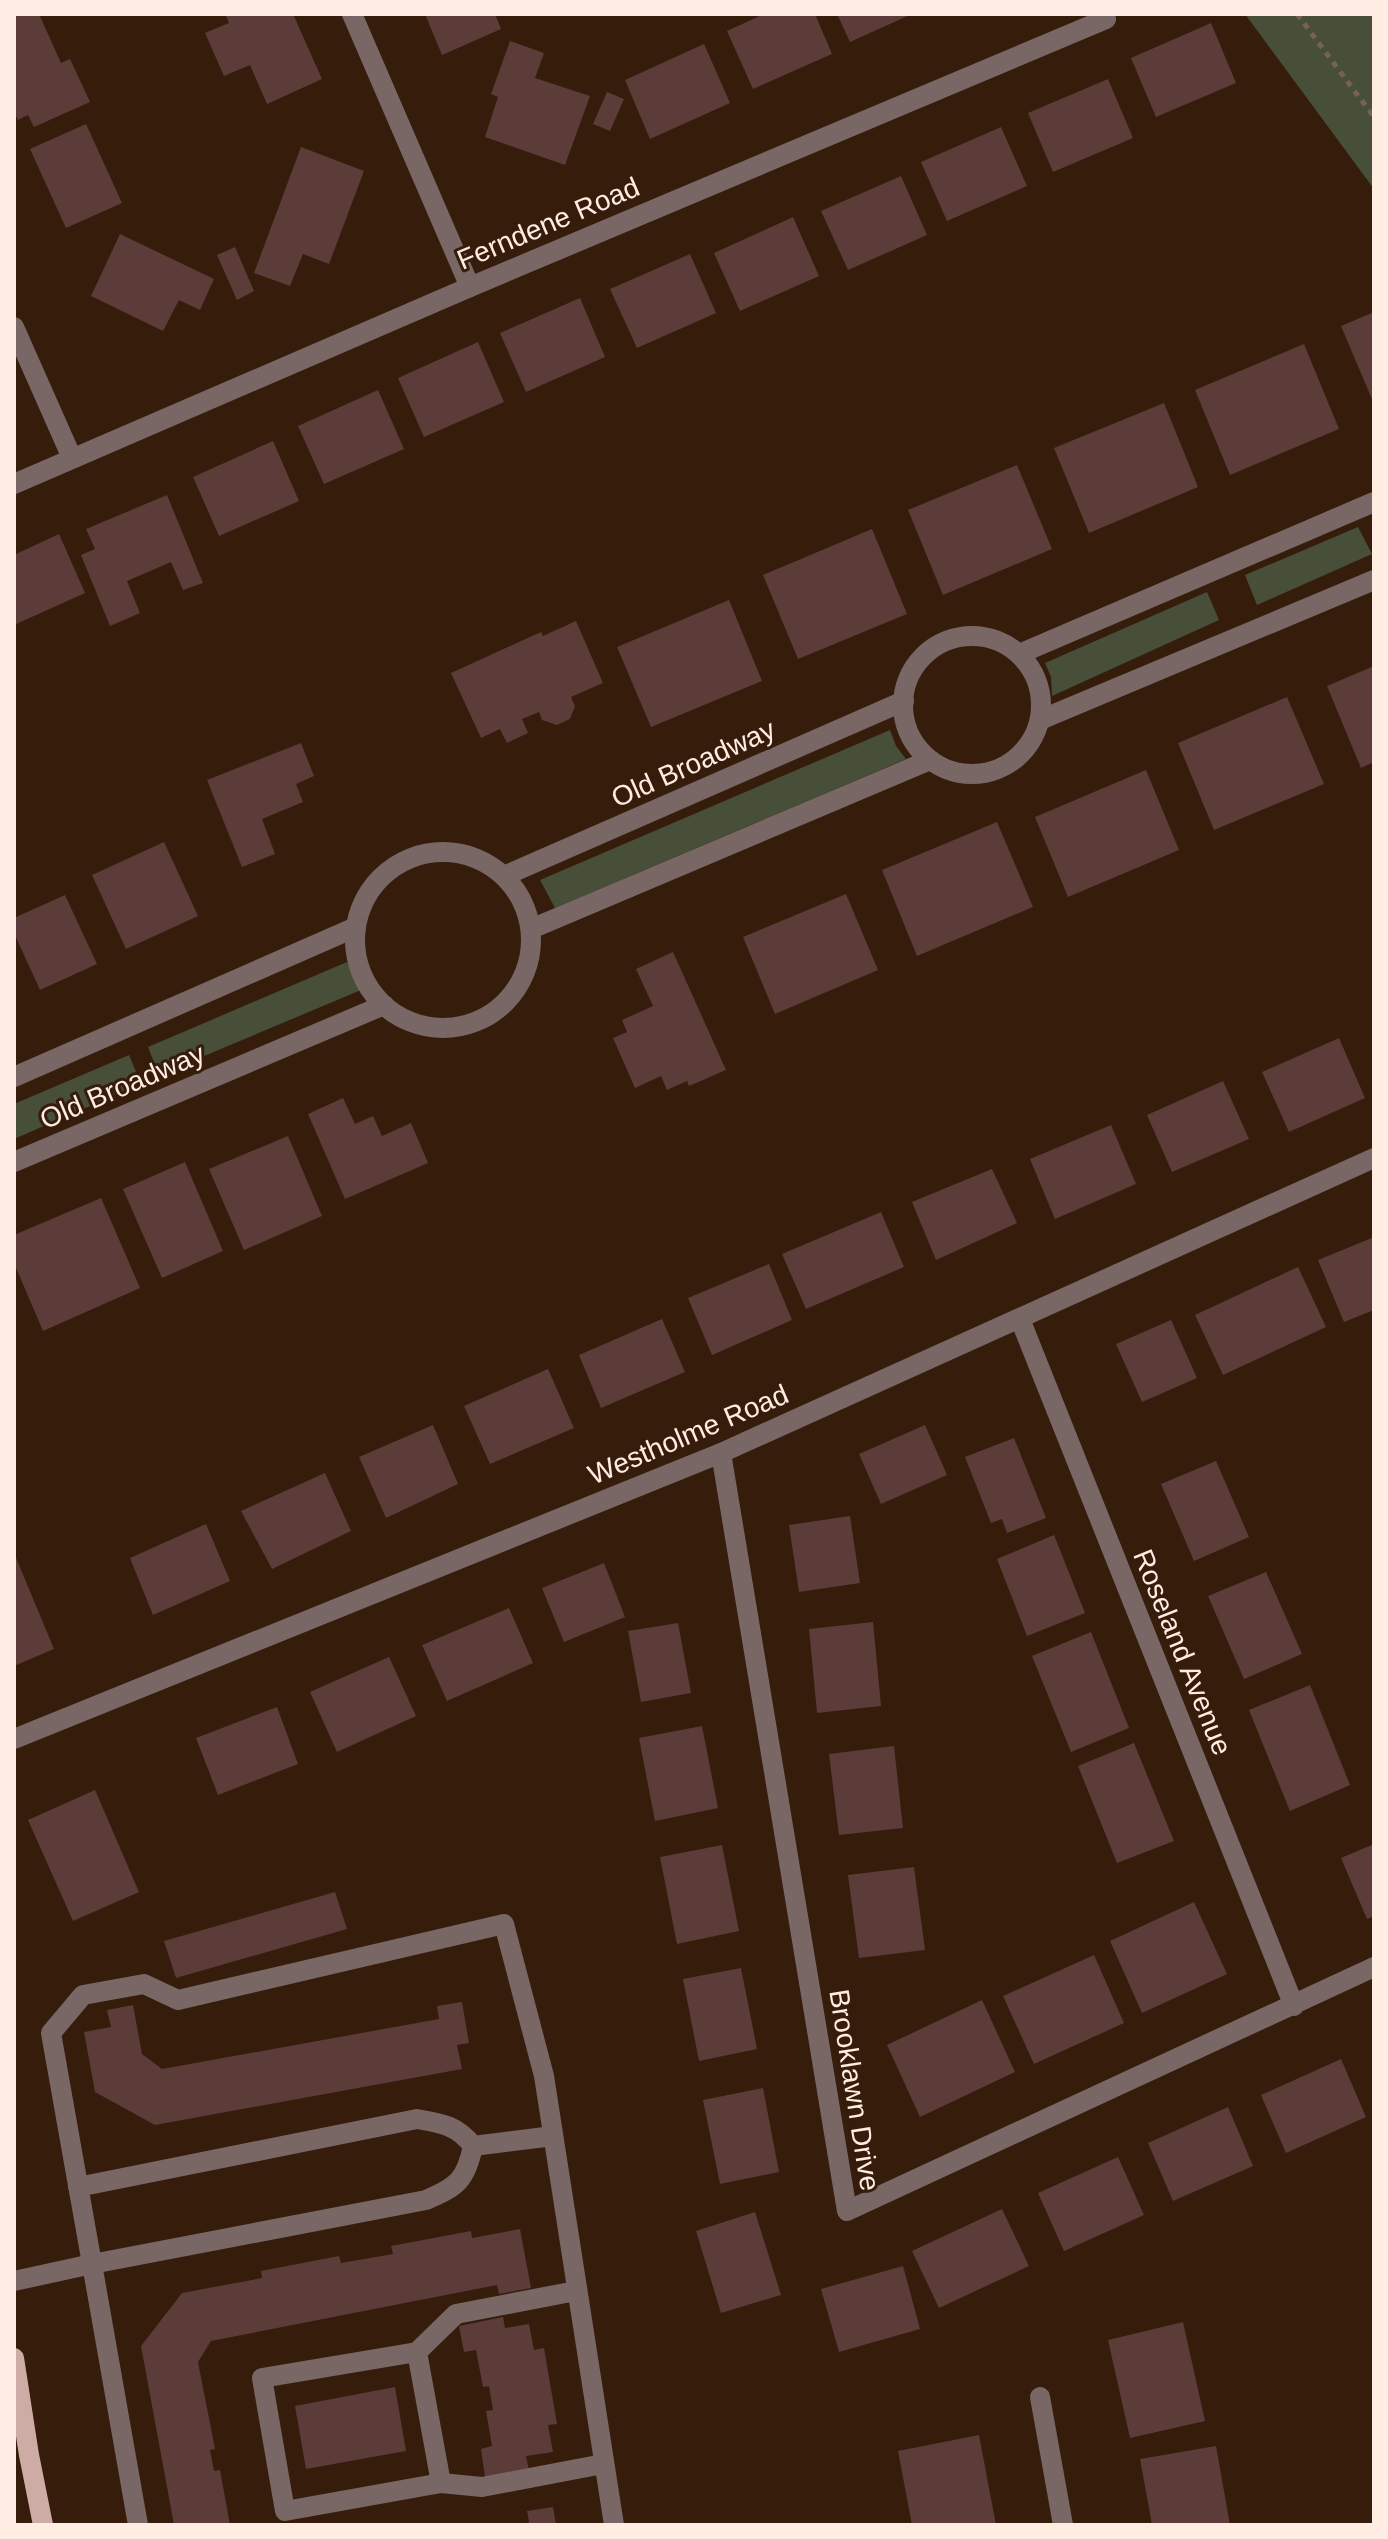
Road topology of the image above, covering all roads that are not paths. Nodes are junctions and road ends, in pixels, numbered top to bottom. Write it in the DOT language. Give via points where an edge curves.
graph roads {
  1 [pos="352,14"];
  2 [pos="1106,19"];
  3 [pos="470,287"];
  4 [pos="14,327"];
  5 [pos="72,458"];
  6 [pos="14,484"];
  7 [pos="1374,502"];
  8 [pos="1374,580"];
  9 [pos="1019,654"];
  10 [pos="904,701"];
  11 [pos="1040,720"];
  12 [pos="930,760"];
  13 [pos="504,876"];
  14 [pos="356,927"];
  15 [pos="531,929"];
  16 [pos="384,1005"];
  17 [pos="14,1077"];
  18 [pos="1374,1158"];
  19 [pos="14,1162"];
  20 [pos="1020,1319"];
  21 [pos="721,1453"];
  22 [pos="14,1739"];
  23 [pos="1374,1967"];
  24 [pos="1294,2006"];
  25 [pos="553,2136"];
  26 [pos="473,2146"];
  27 [pos="78,2187"];
  28 [pos="92,2264"];
  29 [pos="14,2281"];
  30 [pos="576,2291"];
  31 [pos="417,2352"];
  32 [pos="14,2358"];
  33 [pos="1040,2397"];
  34 [pos="603,2464"];
  35 [pos="441,2483"];
  36 [pos="43,2525"];
  37 [pos="138,2525"];
  38 [pos="614,2525"];
  39 [pos="1063,2525"];
  1 -- 3 [label="street"];
  2 -- 3 [label="street, Ferndene Road"];
  3 -- 5 [label="street, Ferndene Road"];
  4 -- 5 [label="street"];
  5 -- 6 [label="street, Ferndene Road"];
  7 -- 9 [label="street"];
  8 -- 11 [label="street"];
  9 -- 10 [label="street" via="983,636 943,642 913,670"];
  9 -- 11 [label="street" via="1039,685"];
  10 -- 12 [label="street" via="907,728"];
  10 -- 13 [label="street, Old Broadway"];
  11 -- 12 [label="street" via="1016,759 995,770 973,774"];
  12 -- 15 [label="street"];
  13 -- 14 [label="street" via="470,856 440,851 410,858 384,874 366,899"];
  13 -- 15 [label="street" via="525,907"];
  14 -- 16 [label="street" via="355,951 362,973"];
  14 -- 17 [label="street, Old Broadway"];
  15 -- 16 [label="street" via="529,959 518,986 499,1008 473,1022 444,1028 416,1024"];
  16 -- 19 [label="street, Old Broadway"];
  18 -- 20 [label="street, Westholme Road"];
  20 -- 21 [label="street, Westholme Road"];
  20 -- 24 [label="street, Roseland Avenue"];
  21 -- 22 [label="street, Westholme Road"];
  21 -- 24 [label="street, Brooklawn Drive" via="847,2211"];
  23 -- 24 [label="street, Brooklawn Drive"];
  25 -- 26 [label="street"];
  25 -- 27 [label="street" via="544,2076 504,1924 178,2000 144,1984 83,1995 51,2033"];
  25 -- 30 [label="street"];
  26 -- 27 [label="street" via="462,2131 417,2119"];
  26 -- 28 [label="street" via="468,2170 451,2189 426,2200"];
  27 -- 28 [label="street"];
  28 -- 29 [label="street"];
  28 -- 37 [label="street"];
  30 -- 31 [label="street" via="456,2314"];
  30 -- 34 [label="street"];
  31 -- 35 [label="street"];
  31 -- 35 [label="street" via="262,2378 285,2511"];
  32 -- 36 [label="main road"];
  33 -- 39 [label="street"];
  34 -- 35 [label="street" via="482,2487"];
  34 -- 38 [label="street"];
}
